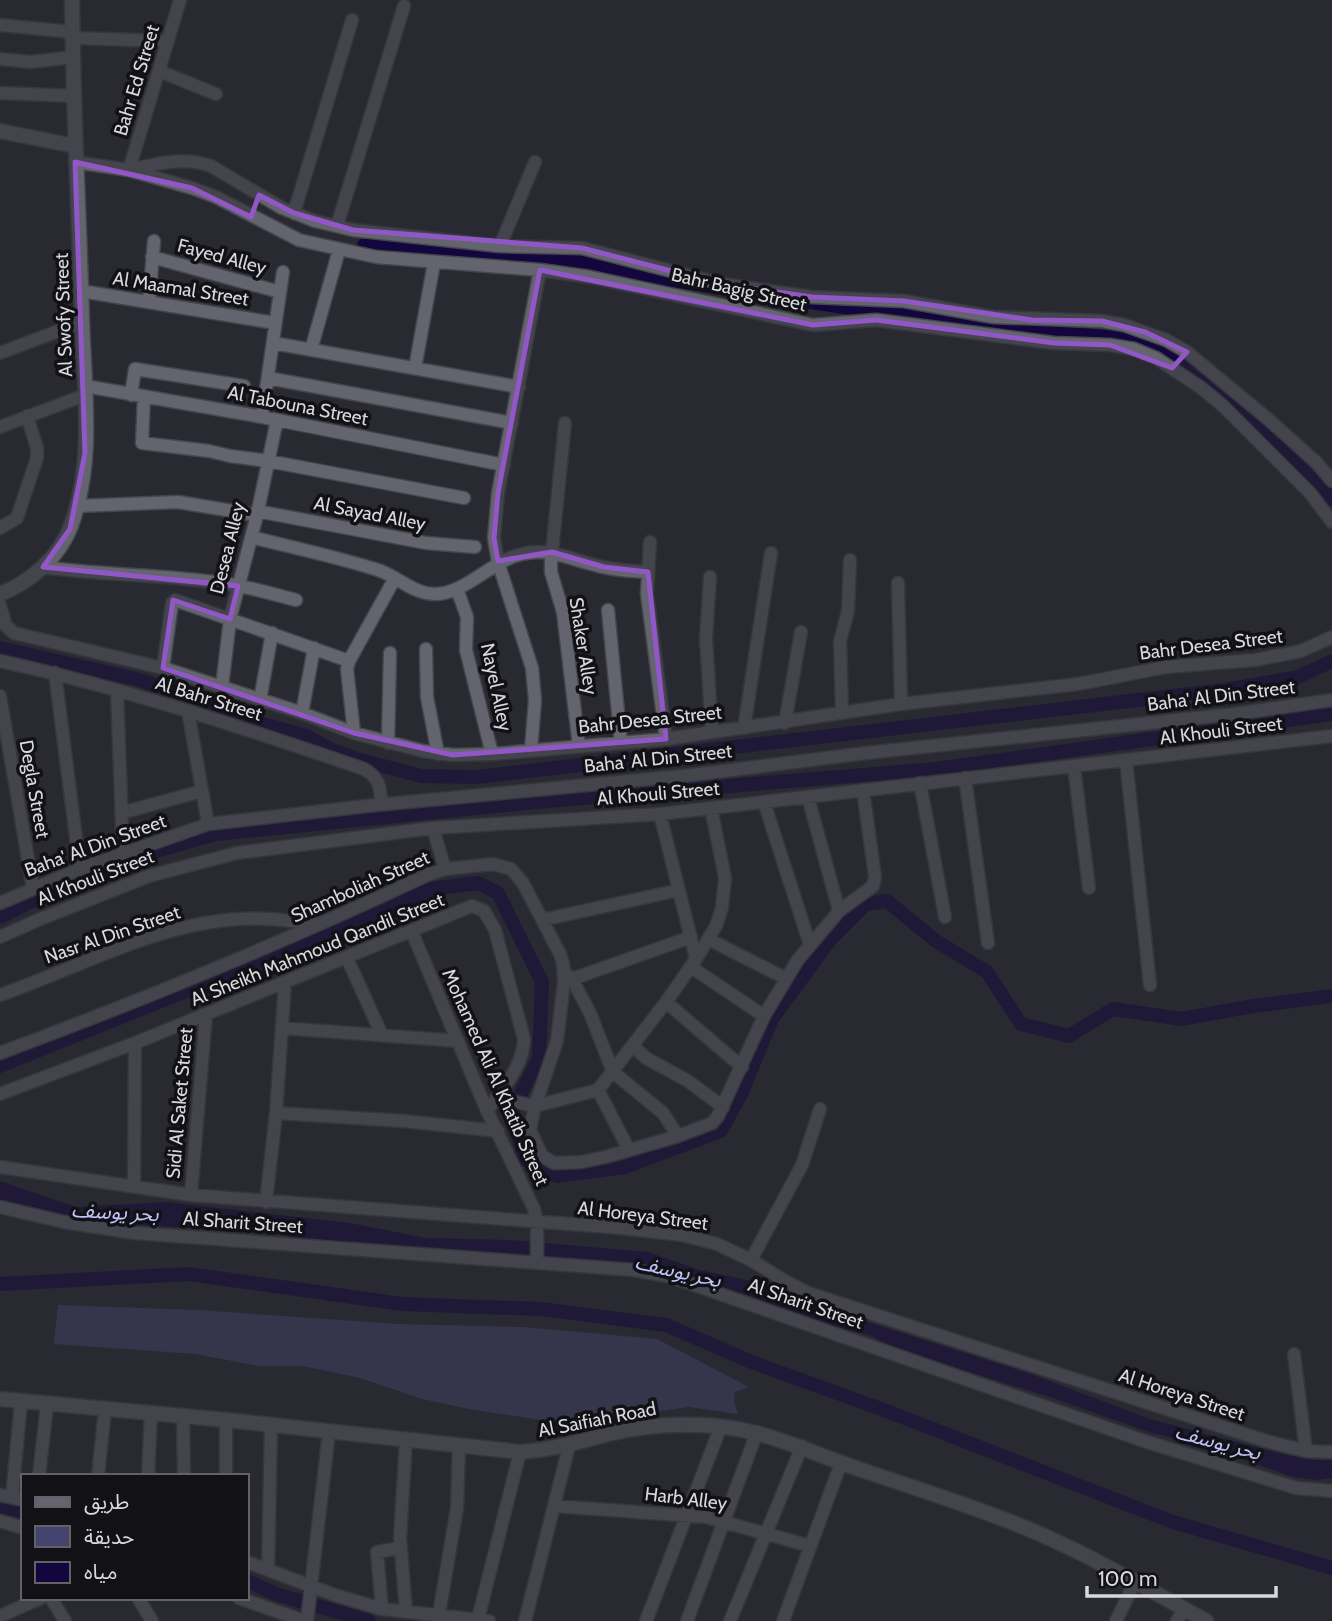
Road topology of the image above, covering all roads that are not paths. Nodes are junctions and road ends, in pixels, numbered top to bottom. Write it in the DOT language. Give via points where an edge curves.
graph roads {
  1 [pos="72,0"];
  2 [pos="180,0"];
  3 [pos="404,6"];
  4 [pos="352,20"];
  5 [pos="0,25"];
  6 [pos="72,35"];
  7 [pos="168,41"];
  8 [pos="73,57"];
  9 [pos="0,59"];
  10 [pos="159,71"];
  11 [pos="0,93"];
  12 [pos="216,94"];
  13 [pos="74,96"];
  14 [pos="0,131"];
  15 [pos="75,146"];
  16 [pos="75,162"];
  17 [pos="535,162"];
  18 [pos="129,170"];
  19 [pos="259,195"];
  20 [pos="294,213"];
  21 [pos="251,217"];
  22 [pos="337,226"];
  23 [pos="353,230"];
  24 [pos="154,241"];
  25 [pos="500,246"];
  26 [pos="343,251"];
  27 [pos="152,257"];
  28 [pos="433,263"];
  29 [pos="540,270"];
  30 [pos="283,272"];
  31 [pos="81,291"];
  32 [pos="281,292"];
  33 [pos="149,302"];
  34 [pos="82,322"];
  35 [pos="275,323"];
  36 [pos="273,343"];
  37 [pos="312,350"];
  38 [pos="0,352"];
  39 [pos="1187,352"];
  40 [pos="415,368"];
  41 [pos="1171,368"];
  42 [pos="268,378"];
  43 [pos="244,386"];
  44 [pos="519,387"];
  45 [pos="85,391"];
  46 [pos="138,396"];
  47 [pos="27,416"];
  48 [pos="262,417"];
  49 [pos="277,420"];
  50 [pos="512,423"];
  51 [pos="565,423"];
  52 [pos="0,427"];
  53 [pos="268,461"];
  54 [pos="504,465"];
  55 [pos="1332,481"];
  56 [pos="464,498"];
  57 [pos="77,506"];
  58 [pos="257,513"];
  59 [pos="1332,522"];
  60 [pos="0,528"];
  61 [pos="251,537"];
  62 [pos="650,542"];
  63 [pos="475,548"];
  64 [pos="552,552"];
  65 [pos="771,553"];
  66 [pos="850,560"];
  67 [pos="498,562"];
  68 [pos="43,567"];
  69 [pos="648,572"];
  70 [pos="710,577"];
  71 [pos="395,578"];
  72 [pos="898,583"];
  73 [pos="238,586"];
  74 [pos="457,589"];
  75 [pos="0,594"];
  76 [pos="296,600"];
  77 [pos="0,605"];
  78 [pos="608,610"];
  79 [pos="230,619"];
  80 [pos="801,632"];
  81 [pos="272,633"];
  82 [pos="1332,637"];
  83 [pos="314,648"];
  84 [pos="426,649"];
  85 [pos="390,653"];
  86 [pos="349,661"];
  87 [pos="0,662"];
  88 [pos="163,668"];
  89 [pos="55,673"];
  90 [pos="222,687"];
  91 [pos="117,690"];
  92 [pos="0,696"];
  93 [pos="260,700"];
  94 [pos="1332,700"];
  95 [pos="901,704"];
  96 [pos="188,711"];
  97 [pos="842,712"];
  98 [pos="302,713"];
  99 [pos="785,723"];
  100 [pos="744,728"];
  101 [pos="712,732"];
  102 [pos="354,733"];
  103 [pos="1332,736"];
  104 [pos="666,739"];
  105 [pos="388,743"];
  106 [pos="621,743"];
  107 [pos="579,746"];
  108 [pos="531,750"];
  109 [pos="438,754"];
  110 [pos="492,754"];
  111 [pos="1126,760"];
  112 [pos="1074,766"];
  113 [pos="965,778"];
  114 [pos="920,783"];
  115 [pos="863,790"];
  116 [pos="202,792"];
  117 [pos="808,797"];
  118 [pos="764,802"];
  119 [pos="381,804"];
  120 [pos="711,808"];
  121 [pos="121,813"];
  122 [pos="660,814"];
  123 [pos="208,824"];
  124 [pos="433,828"];
  125 [pos="123,853"];
  126 [pos="80,869"];
  127 [pos="445,869"];
  128 [pos="33,888"];
  129 [pos="1089,888"];
  130 [pos="679,890"];
  131 [pos="0,903"];
  132 [pos="839,911"];
  133 [pos="945,917"];
  134 [pos="542,920"];
  135 [pos="322,925"];
  136 [pos="412,932"];
  137 [pos="0,937"];
  138 [pos="691,937"];
  139 [pos="708,939"];
  140 [pos="988,943"];
  141 [pos="810,945"];
  142 [pos="347,958"];
  143 [pos="694,963"];
  144 [pos="568,976"];
  145 [pos="785,978"];
  146 [pos="285,983"];
  147 [pos="1150,985"];
  148 [pos="0,995"];
  149 [pos="666,1002"];
  150 [pos="206,1015"];
  151 [pos="764,1016"];
  152 [pos="282,1028"];
  153 [pos="382,1035"];
  154 [pos="458,1041"];
  155 [pos="135,1043"];
  156 [pos="633,1046"];
  157 [pos="0,1053"];
  158 [pos="742,1067"];
  159 [pos="613,1072"];
  160 [pos="597,1090"];
  161 [pos="0,1094"];
  162 [pos="496,1098"];
  163 [pos="535,1107"];
  164 [pos="723,1107"];
  165 [pos="820,1109"];
  166 [pos="487,1111"];
  167 [pos="276,1113"];
  168 [pos="498,1131"];
  169 [pos="678,1136"];
  170 [pos="629,1150"];
  171 [pos="0,1167"];
  172 [pos="134,1188"];
  173 [pos="191,1195"];
  174 [pos="266,1202"];
  175 [pos="0,1206"];
  176 [pos="537,1222"];
  177 [pos="537,1260"];
  178 [pos="751,1260"];
  179 [pos="1294,1354"];
  180 [pos="0,1399"];
  181 [pos="21,1402"];
  182 [pos="47,1404"];
  183 [pos="105,1409"];
  184 [pos="151,1413"];
  185 [pos="183,1416"];
  186 [pos="226,1420"];
  187 [pos="271,1425"];
  188 [pos="720,1426"];
  189 [pos="329,1432"];
  190 [pos="757,1432"];
  191 [pos="406,1440"];
  192 [pos="569,1446"];
  193 [pos="802,1446"];
  194 [pos="459,1447"];
  195 [pos="1306,1451"];
  196 [pos="520,1452"];
  197 [pos="1332,1452"];
  198 [pos="841,1463"];
  199 [pos="39,1474"];
  200 [pos="98,1474"];
  201 [pos="148,1474"];
  202 [pos="184,1474"];
  203 [pos="226,1474"];
  204 [pos="1332,1491"];
  205 [pos="11,1497"];
  206 [pos="554,1506"];
  207 [pos="687,1514"];
  208 [pos="0,1521"];
  209 [pos="724,1521"];
  210 [pos="21,1527"];
  211 [pos="766,1533"];
  212 [pos="810,1546"];
  213 [pos="400,1548"];
  214 [pos="248,1562"];
  215 [pos="268,1570"];
  216 [pos="1135,1582"];
  217 [pos="313,1586"];
  218 [pos="36,1600"];
  219 [pos="52,1600"];
  220 [pos="139,1600"];
  221 [pos="245,1600"];
  222 [pos="382,1609"];
  223 [pos="406,1612"];
  224 [pos="439,1614"];
  225 [pos="1181,1615"];
  226 [pos="0,1616"];
  227 [pos="484,1620"];
  228 [pos="65,1621"];
  229 [pos="152,1621"];
  230 [pos="306,1621"];
  231 [pos="525,1621"];
  232 [pos="646,1621"];
  233 [pos="687,1621"];
  234 [pos="730,1621"];
  235 [pos="783,1621"];
  236 [pos="1116,1621"];
  237 [pos="1206,1621"];
  1 -- 6 [label="street, Al Swofy Street"];
  2 -- 7 [label="street, Bahr Ed Street"];
  3 -- 22 [label="street"];
  4 -- 20 [label="street"];
  5 -- 6 [label="street"];
  6 -- 7 [label="street"];
  6 -- 8 [label="street, Al Swofy Street"];
  7 -- 10 [label="street, Bahr Ed Street"];
  8 -- 9 [label="street"];
  8 -- 13 [label="street, Al Swofy Street"];
  10 -- 12 [label="street"];
  10 -- 18 [label="street, Bahr Ed Street"];
  11 -- 13 [label="street"];
  13 -- 15 [label="street, Al Swofy Street"];
  14 -- 15 [label="street"];
  15 -- 16 [label="street, Al Swofy Street"];
  16 -- 18 [label="street, Bahr Bagig Street"];
  16 -- 31 [label="street, Al Swofy Street"];
  17 -- 25 [label="street"];
  18 -- 19 [label="street, Bahr Bagig Street" via="174,160 199,162"];
  18 -- 21 [label="street, Bahr Bagig Street" via="204,192"];
  19 -- 20 [label="street, Bahr Bagig Street"];
  19 -- 21 [label="street"];
  20 -- 22 [label="street, Bahr Bagig Street"];
  21 -- 26 [label="street, Bahr Bagig Street" via="299,240"];
  22 -- 23 [label="street, Bahr Bagig Street"];
  23 -- 25 [label="street, Bahr Bagig Street"];
  23 -- 26 [label="street"];
  24 -- 27 [label="street"];
  25 -- 39 [label="street, Bahr Bagig Street" via="582,248 722,284 812,297 904,301 993,317 1102,321 1145,332"];
  26 -- 28 [label="street, Bahr Bagig Street"];
  26 -- 37 [label="street"];
  27 -- 32 [label="street, Fayed Alley"];
  27 -- 33 [label="street"];
  28 -- 29 [label="street, Bahr Bagig Street"];
  28 -- 40 [label="street"];
  29 -- 41 [label="street, Bahr Bagig Street" via="645,287 813,325 876,320 1054,343 1110,345 1134,349"];
  29 -- 44 [label="street"];
  30 -- 32 [label="street"];
  31 -- 33 [label="street, Al Maamal Street"];
  31 -- 34 [label="street, Al Swofy Street"];
  32 -- 35 [label="street"];
  33 -- 35 [label="street, Al Maamal Street"];
  34 -- 38 [label="street"];
  34 -- 45 [label="street, Al Swofy Street"];
  35 -- 36 [label="street"];
  36 -- 37 [label="street"];
  36 -- 42 [label="street"];
  37 -- 40 [label="street"];
  39 -- 41 [label="street"];
  39 -- 55 [label="street, Bahr Bagig Street" via="1268,419"];
  40 -- 44 [label="street"];
  41 -- 59 [label="street, Bahr Bagig Street" via="1222,405 1311,494"];
  42 -- 48 [label="street"];
  42 -- 50 [label="street"];
  43 -- 46 [label="street" via="135,369"];
  44 -- 50 [label="street"];
  45 -- 46 [label="street, Al Tabouna Street"];
  45 -- 47 [label="street"];
  45 -- 57 [label="street, Al Swofy Street" via="85,453"];
  46 -- 48 [label="street, Al Tabouna Street"];
  46 -- 53 [label="street" via="142,443"];
  47 -- 52 [label="street"];
  47 -- 60 [label="street" via="37,448 36,462 17,518"];
  48 -- 49 [label="street, Al Tabouna Street"];
  49 -- 53 [label="street, Desea Alley"];
  49 -- 54 [label="street, Al Tabouna Street"];
  50 -- 54 [label="street"];
  51 -- 64 [label="street, Shaker Alley"];
  53 -- 56 [label="street"];
  53 -- 58 [label="street, Desea Alley"];
  54 -- 67 [label="street" via="494,538"];
  57 -- 58 [label="street, Al Sayad Alley" via="178,502"];
  57 -- 68 [label="street, Al Swofy Street" via="64,539"];
  58 -- 61 [label="street, Desea Alley"];
  58 -- 63 [label="street, Al Sayad Alley"];
  61 -- 71 [label="street"];
  61 -- 73 [label="street, Desea Alley"];
  62 -- 69 [label="street"];
  64 -- 67 [label="street" via="530,552"];
  64 -- 69 [label="street" via="604,567"];
  64 -- 107 [label="street, Shaker Alley" via="551,572 563,612"];
  65 -- 100 [label="street"];
  66 -- 97 [label="street" via="848,611 840,641"];
  67 -- 74 [label="street"];
  67 -- 108 [label="street" via="532,668"];
  68 -- 73 [label="street"];
  68 -- 75 [label="street, Al Swofy Street"];
  69 -- 104 [label="street"];
  70 -- 101 [label="street" via="706,639"];
  71 -- 74 [label="street" via="435,594"];
  71 -- 86 [label="street"];
  72 -- 95 [label="street"];
  73 -- 76 [label="street"];
  73 -- 79 [label="street, Desea Alley"];
  74 -- 110 [label="street, Nayel Alley" via="467,617 466,650"];
  77 -- 88 [label="street, Bahr Desea Street" via="6,626 14,633"];
  78 -- 106 [label="street"];
  79 -- 81 [label="street"];
  79 -- 88 [label="street" via="173,601"];
  79 -- 90 [label="street, Desea Alley"];
  80 -- 99 [label="street"];
  81 -- 83 [label="street"];
  81 -- 93 [label="street"];
  82 -- 95 [label="street, Bahr Desea Street" via="1279,657 1166,667 1078,684"];
  83 -- 86 [label="street"];
  83 -- 98 [label="street"];
  84 -- 109 [label="street" via="427,697"];
  85 -- 105 [label="street"];
  86 -- 102 [label="street"];
  87 -- 89 [label="street, Al Bahr Street"];
  88 -- 90 [label="street, Bahr Desea Street"];
  89 -- 91 [label="street, Al Bahr Street"];
  89 -- 126 [label="street"];
  90 -- 93 [label="street, Bahr Desea Street"];
  91 -- 96 [label="street, Al Bahr Street"];
  91 -- 121 [label="street"];
  92 -- 128 [label="street, Degla Street"];
  93 -- 98 [label="street, Bahr Desea Street"];
  94 -- 119 [label="street, Baha' Al Din Street" via="692,775"];
  95 -- 97 [label="street, Bahr Desea Street"];
  96 -- 116 [label="street"];
  96 -- 119 [label="street, Al Bahr Street" via="364,769 379,783"];
  97 -- 99 [label="street, Bahr Desea Street"];
  98 -- 102 [label="street, Bahr Desea Street"];
  99 -- 100 [label="street, Bahr Desea Street"];
  100 -- 101 [label="street, Bahr Desea Street"];
  101 -- 104 [label="street, Bahr Desea Street"];
  102 -- 105 [label="street, Bahr Desea Street"];
  103 -- 111 [label="street, Al Khouli Street"];
  104 -- 106 [label="street, Bahr Desea Street"];
  105 -- 109 [label="street, Bahr Desea Street"];
  106 -- 107 [label="street, Bahr Desea Street"];
  107 -- 108 [label="street, Bahr Desea Street"];
  108 -- 110 [label="street, Bahr Desea Street"];
  109 -- 110 [label="street, Bahr Desea Street"];
  111 -- 112 [label="street, Al Khouli Street"];
  111 -- 147 [label="street"];
  112 -- 113 [label="street, Al Khouli Street"];
  112 -- 129 [label="street"];
  113 -- 114 [label="street, Al Khouli Street"];
  113 -- 140 [label="street"];
  114 -- 115 [label="street, Al Khouli Street"];
  114 -- 133 [label="street"];
  115 -- 117 [label="street, Al Khouli Street"];
  115 -- 132 [label="street, Shamboliah Street" via="875,882"];
  116 -- 121 [label="street"];
  116 -- 123 [label="street"];
  117 -- 118 [label="street, Al Khouli Street"];
  117 -- 132 [label="street"];
  118 -- 120 [label="street, Al Khouli Street"];
  118 -- 141 [label="street"];
  119 -- 123 [label="street, Baha' Al Din Street"];
  120 -- 122 [label="street, Al Khouli Street"];
  120 -- 139 [label="street" via="726,891"];
  121 -- 125 [label="street"];
  122 -- 124 [label="street, Al Khouli Street"];
  122 -- 130 [label="street"];
  123 -- 125 [label="street, Baha' Al Din Street"];
  124 -- 127 [label="street"];
  124 -- 137 [label="street, Al Khouli Street" via="207,859 126,884"];
  125 -- 126 [label="street, Baha' Al Din Street"];
  126 -- 128 [label="street, Baha' Al Din Street"];
  127 -- 134 [label="street, Shamboliah Street" via="493,864 511,869"];
  127 -- 135 [label="street, Shamboliah Street"];
  128 -- 131 [label="street, Baha' Al Din Street"];
  130 -- 134 [label="street"];
  130 -- 138 [label="street"];
  132 -- 141 [label="street, Shamboliah Street"];
  134 -- 144 [label="street, Shamboliah Street"];
  135 -- 148 [label="street, Nasr Al Din Street" via="258,919 201,924 112,951"];
  135 -- 157 [label="street, Shamboliah Street"];
  136 -- 142 [label="street, Al Sheikh Mahmoud Qandil Street"];
  136 -- 154 [label="street, Mohamed Ali Al Khatib Street"];
  136 -- 162 [label="street, Al Sheikh Mahmoud Qandil Street" via="472,906 484,911 495,930 524,1039 514,1072"];
  138 -- 143 [label="street"];
  138 -- 144 [label="street"];
  139 -- 143 [label="street"];
  139 -- 145 [label="street"];
  141 -- 145 [label="street, Shamboliah Street"];
  142 -- 146 [label="street, Al Sheikh Mahmoud Qandil Street"];
  142 -- 153 [label="street"];
  143 -- 149 [label="street"];
  143 -- 151 [label="street"];
  144 -- 159 [label="street" via="590,1013"];
  144 -- 163 [label="street, Shamboliah Street" via="557,1041"];
  145 -- 151 [label="street, Shamboliah Street"];
  146 -- 150 [label="street, Al Sheikh Mahmoud Qandil Street"];
  146 -- 152 [label="street"];
  149 -- 156 [label="street"];
  149 -- 158 [label="street"];
  150 -- 155 [label="street, Al Sheikh Mahmoud Qandil Street"];
  150 -- 173 [label="street, Sidi Al Saket Street"];
  151 -- 158 [label="street, Shamboliah Street"];
  152 -- 153 [label="street"];
  152 -- 167 [label="street"];
  153 -- 154 [label="street"];
  154 -- 166 [label="street, Mohamed Ali Al Khatib Street"];
  155 -- 161 [label="street, Al Sheikh Mahmoud Qandil Street"];
  155 -- 172 [label="street"];
  156 -- 159 [label="street"];
  156 -- 164 [label="street"];
  158 -- 164 [label="street, Shamboliah Street"];
  159 -- 160 [label="street"];
  159 -- 169 [label="street" via="663,1113"];
  160 -- 163 [label="street"];
  160 -- 170 [label="street"];
  162 -- 163 [label="street"];
  162 -- 166 [label="street, Al Sheikh Mahmoud Qandil Street"];
  163 -- 170 [label="street, Shamboliah Street" via="530,1130 549,1162 581,1162"];
  164 -- 169 [label="street, Shamboliah Street" via="712,1123"];
  165 -- 178 [label="street" via="802,1165"];
  166 -- 168 [label="street, Mohamed Ali Al Khatib Street"];
  167 -- 168 [label="street"];
  167 -- 174 [label="street"];
  168 -- 176 [label="street, Mohamed Ali Al Khatib Street"];
  169 -- 170 [label="street, Shamboliah Street"];
  171 -- 172 [label="street, Al Horeya Street"];
  172 -- 173 [label="street, Al Horeya Street"];
  173 -- 174 [label="street, Al Horeya Street"];
  174 -- 176 [label="street, Al Horeya Street"];
  175 -- 177 [label="street, Al Sharit Street" via="134,1233"];
  176 -- 177 [label="street, Mohamed Ali Al Khatib Street"];
  176 -- 178 [label="street, Al Horeya Street" via="682,1235"];
  177 -- 204 [label="street, Al Sharit Street" via="668,1276 1160,1446 1296,1489"];
  178 -- 195 [label="street, Al Horeya Street" via="808,1293"];
  179 -- 195 [label="street"];
  180 -- 181 [label="street, Al Saifiah Road"];
  181 -- 182 [label="street, Al Saifiah Road"];
  181 -- 205 [label="street"];
  182 -- 183 [label="street, Al Saifiah Road"];
  182 -- 199 [label="street"];
  183 -- 184 [label="street, Al Saifiah Road"];
  183 -- 200 [label="street"];
  184 -- 185 [label="street, Al Saifiah Road"];
  184 -- 201 [label="street"];
  185 -- 186 [label="street, Al Saifiah Road"];
  185 -- 202 [label="street"];
  186 -- 187 [label="street, Al Saifiah Road"];
  186 -- 203 [label="street"];
  187 -- 189 [label="street, Al Saifiah Road"];
  187 -- 215 [label="street"];
  188 -- 190 [label="street, Al Saifiah Road"];
  188 -- 192 [label="street, Al Saifiah Road" via="652,1426"];
  188 -- 207 [label="street"];
  189 -- 191 [label="street, Al Saifiah Road"];
  189 -- 217 [label="street"];
  190 -- 193 [label="street, Al Saifiah Road"];
  190 -- 209 [label="street"];
  191 -- 194 [label="street, Al Saifiah Road"];
  191 -- 213 [label="street"];
  192 -- 196 [label="street, Al Saifiah Road"];
  192 -- 206 [label="street"];
  193 -- 198 [label="street, Al Saifiah Road"];
  193 -- 211 [label="street"];
  194 -- 196 [label="street, Al Saifiah Road"];
  194 -- 224 [label="street" via="457,1508"];
  195 -- 197 [label="street, Al Horeya Street"];
  196 -- 227 [label="street"];
  198 -- 212 [label="street"];
  198 -- 216 [label="street, Al Saifiah Road" via="1022,1527"];
  206 -- 207 [label="street, Harb Alley"];
  206 -- 231 [label="street"];
  207 -- 209 [label="street, Harb Alley"];
  207 -- 232 [label="street"];
  208 -- 210 [label="street"];
  209 -- 211 [label="street, Harb Alley"];
  209 -- 233 [label="street"];
  211 -- 212 [label="street, Harb Alley"];
  211 -- 234 [label="street"];
  212 -- 235 [label="street"];
  213 -- 222 [label="street" via="376,1552"];
  213 -- 223 [label="street"];
  214 -- 215 [label="street"];
  215 -- 217 [label="street"];
  216 -- 225 [label="street, Al Saifiah Road"];
  216 -- 236 [label="street"];
  217 -- 222 [label="street"];
  217 -- 230 [label="street"];
  218 -- 226 [label="street"];
  219 -- 228 [label="street"];
  220 -- 229 [label="street"];
  221 -- 230 [label="street"];
  222 -- 223 [label="street"];
  223 -- 224 [label="street"];
  224 -- 227 [label="street"];
  225 -- 237 [label="street, Al Saifiah Road"];
}
